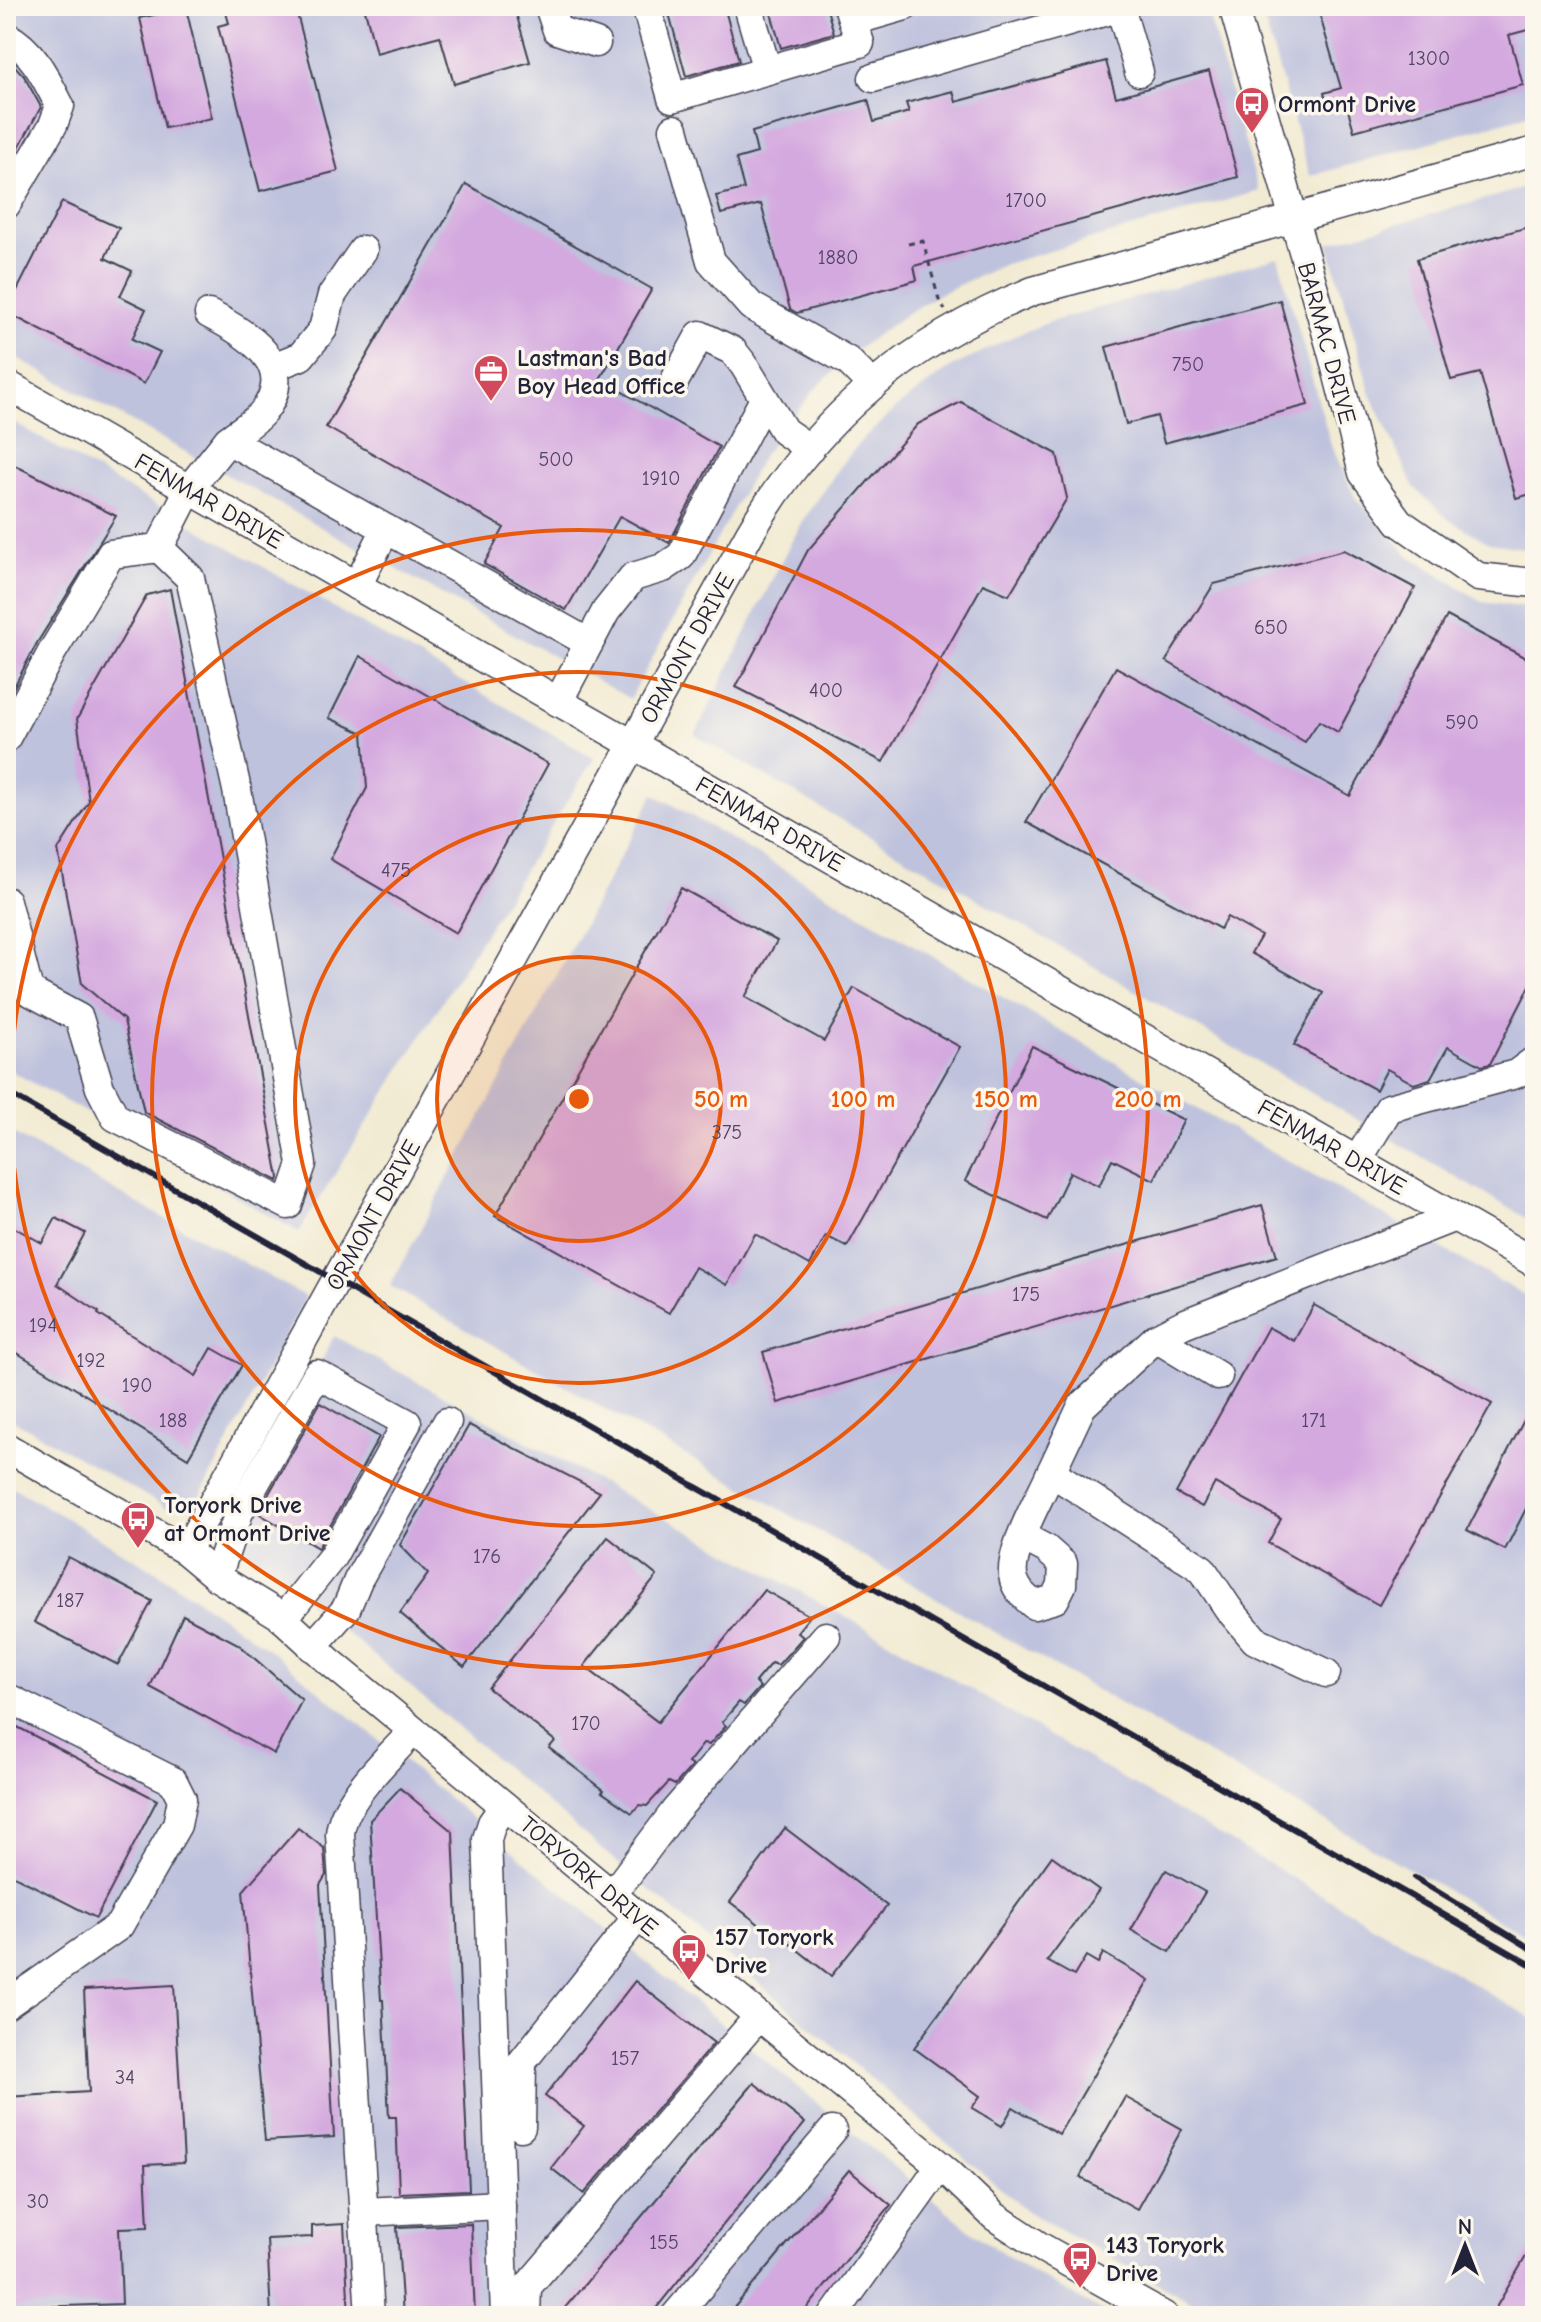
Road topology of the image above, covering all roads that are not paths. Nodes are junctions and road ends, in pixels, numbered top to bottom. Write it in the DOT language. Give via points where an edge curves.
graph roads {
  1 [pos="549,6"];
  2 [pos="646,6"];
  3 [pos="748,6"];
  4 [pos="905,6"];
  5 [pos="1233,6"];
  6 [pos="1122,7"];
  7 [pos="851,14"];
  8 [pos="6,36"];
  9 [pos="596,43"];
  10 [pos="767,70"];
  11 [pos="1139,72"];
  12 [pos="873,78"];
  13 [pos="674,129"];
  14 [pos="1535,151"];
  15 [pos="6,205"];
  16 [pos="1294,217"];
  17 [pos="363,250"];
  18 [pos="209,314"];
  19 [pos="273,367"];
  20 [pos="674,382"];
  21 [pos="6,384"];
  22 [pos="872,385"];
  23 [pos="764,399"];
  24 [pos="228,440"];
  25 [pos="810,449"];
  26 [pos="189,489"];
  27 [pos="386,529"];
  28 [pos="159,548"];
  29 [pos="1535,583"];
  30 [pos="357,586"];
  31 [pos="589,643"];
  32 [pos="558,702"];
  33 [pos="6,738"];
  34 [pos="633,745"];
  35 [pos="6,901"];
  36 [pos="1535,1060"];
  37 [pos="1357,1161"];
  38 [pos="1455,1217"];
  39 [pos="1535,1263"];
  40 [pos="1156,1338"];
  41 [pos="1218,1376"];
  42 [pos="447,1422"];
  43 [pos="6,1447"];
  44 [pos="1051,1472"];
  45 [pos="1023,1537"];
  46 [pos="186,1551"];
  47 [pos="217,1577"];
  48 [pos="283,1619"];
  49 [pos="826,1636"];
  50 [pos="312,1647"];
  51 [pos="1326,1673"];
  52 [pos="6,1697"];
  53 [pos="413,1731"];
  54 [pos="504,1806"];
  55 [pos="612,1895"];
  56 [pos="638,1916"];
  57 [pos="6,2005"];
  58 [pos="759,2016"];
  59 [pos="521,2127"];
  60 [pos="832,2131"];
  61 [pos="940,2166"];
  62 [pos="501,2205"];
  63 [pos="364,2212"];
  64 [pos="370,2316"];
  65 [pos="505,2316"];
  66 [pos="526,2316"];
  67 [pos="675,2316"];
  68 [pos="833,2316"];
  69 [pos="1164,2316"];
  1 -- 9 [label="street" via="557,30"];
  2 -- 10 [label="street" via="672,98"];
  3 -- 10 [label="street"];
  4 -- 7 [label="street"];
  5 -- 16 [label="street, BARMAC DRIVE"];
  6 -- 11 [label="street"];
  6 -- 12 [label="street"];
  7 -- 10 [label="street" via="860,43"];
  8 -- 15 [label="street" via="38,65 60,106"];
  13 -- 22 [label="street" via="711,261 751,306 848,361"];
  14 -- 16 [label="street, ORMONT DRIVE"];
  16 -- 22 [label="street, ORMONT DRIVE" via="1033,291 917,350"];
  16 -- 29 [label="street, BARMAC DRIVE" via="1363,473 1399,522 1478,577"];
  17 -- 19 [label="street" via="332,295 323,329 301,356"];
  18 -- 19 [label="street" via="259,345"];
  19 -- 24 [label="street" via="274,393 262,414"];
  20 -- 23 [label="street" via="700,335 733,351"];
  21 -- 26 [label="street, FENMAR DRIVE"];
  22 -- 25 [label="street, ORMONT DRIVE"];
  23 -- 25 [label="street" via="784,431"];
  23 -- 31 [label="street" via="681,556 633,577"];
  24 -- 26 [label="street"];
  24 -- 27 [label="street"];
  25 -- 34 [label="street, ORMONT DRIVE" via="765,508"];
  26 -- 28 [label="street"];
  26 -- 30 [label="street, FENMAR DRIVE"];
  27 -- 30 [label="street"];
  27 -- 31 [label="street"];
  28 -- 33 [label="street" via="111,554"];
  28 -- 35 [label="street" via="190,578 237,790 302,1164 288,1205 115,1117 100,1088 79,1018 29,991"];
  30 -- 32 [label="street, FENMAR DRIVE"];
  31 -- 32 [label="street"];
  32 -- 34 [label="street, FENMAR DRIVE"];
  34 -- 37 [label="street, FENMAR DRIVE"];
  34 -- 46 [label="street, ORMONT DRIVE"];
  36 -- 37 [label="street" via="1516,1074 1389,1108"];
  37 -- 38 [label="street, FENMAR DRIVE"];
  38 -- 39 [label="street, FENMAR DRIVE"];
  38 -- 40 [label="street"];
  40 -- 41 [label="street"];
  40 -- 44 [label="street" via="1082,1406"];
  42 -- 50 [label="street" via="346,1609"];
  43 -- 46 [label="street, TORYORK DRIVE"];
  44 -- 45 [label="street"];
  44 -- 51 [label="street" via="1202,1569 1255,1640"];
  46 -- 47 [label="street, TORYORK DRIVE"];
  47 -- 48 [label="street, TORYORK DRIVE"];
  47 -- 48 [label="street" via="239,1512 317,1374 407,1423 332,1557"];
  48 -- 50 [label="street, TORYORK DRIVE"];
  49 -- 55 [label="street" via="675,1811"];
  50 -- 53 [label="street, TORYORK DRIVE"];
  52 -- 57 [label="street" via="173,1781 182,1799 177,1825 119,1926"];
  53 -- 54 [label="street, TORYORK DRIVE"];
  53 -- 63 [label="street" via="350,1804 341,1823"];
  54 -- 55 [label="street, TORYORK DRIVE"];
  54 -- 62 [label="street" via="487,1839"];
  55 -- 56 [label="street, TORYORK DRIVE"];
  56 -- 58 [label="street, TORYORK DRIVE"];
  56 -- 59 [label="street" via="522,2062"];
  58 -- 61 [label="street, TORYORK DRIVE"];
  58 -- 66 [label="street" via="527,2287"];
  60 -- 67 [label="street"];
  61 -- 68 [label="street"];
  61 -- 69 [label="street, TORYORK DRIVE" via="994,2216"];
  62 -- 63 [label="street"];
  62 -- 65 [label="street"];
  63 -- 64 [label="street"];
}
